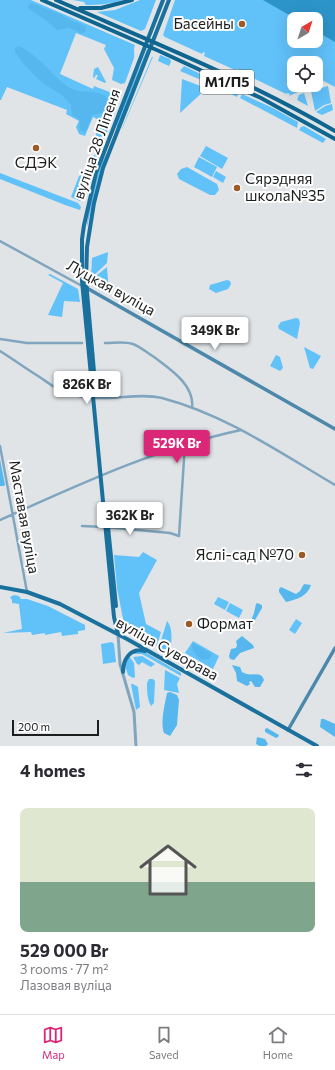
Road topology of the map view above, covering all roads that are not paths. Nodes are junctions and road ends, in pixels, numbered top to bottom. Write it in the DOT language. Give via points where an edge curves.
graph roads {
  1 [pos="42,0"];
  2 [pos="56,0"];
  3 [pos="132,0"];
  4 [pos="163,0"];
  5 [pos="169,0"];
  6 [pos="72,7"];
  7 [pos="147,39"];
  8 [pos="153,41"];
  9 [pos="145,45"];
  10 [pos="151,47"];
  11 [pos="327,126"];
  12 [pos="335,131"];
  13 [pos="324,132"];
  14 [pos="335,137"];
  15 [pos="83,231"];
  16 [pos="89,232"];
  17 [pos="0,241"];
  18 [pos="85,287"];
  19 [pos="0,339"];
  20 [pos="82,343"];
  21 [pos="105,343"];
  22 [pos="0,351"];
  23 [pos="95,398"];
  24 [pos="192,408"];
  25 [pos="335,429"];
  26 [pos="242,430"];
  27 [pos="185,444"];
  28 [pos="0,446"];
  29 [pos="102,475"];
  30 [pos="335,485"];
  31 [pos="13,514"];
  32 [pos="0,520"];
  33 [pos="82,526"];
  34 [pos="107,527"];
  35 [pos="0,587"];
  36 [pos="27,592"];
  37 [pos="118,634"];
  38 [pos="335,648"];
  39 [pos="151,653"];
  40 [pos="123,672"];
  41 [pos="288,730"];
  42 [pos="136,746"];
  43 [pos="316,746"];
  1 -- 9 [label="highway, М1/П5"];
  2 -- 6 [label="highway, М1/П5"];
  3 -- 6 [label="highway" via="101,8"];
  4 -- 7 [label="main road, вуліца 28 Ліпеня"];
  5 -- 8 [label="main road, вуліца 28 Ліпеня"];
  6 -- 7 [label="highway, М1/П5"];
  7 -- 8 [label="highway, М1/П5"];
  7 -- 9 [label="main road, вуліца 28 Ліпеня"];
  8 -- 10 [label="main road, вуліца 28 Ліпеня"];
  8 -- 11 [label="highway, М1/П5" via="265,93"];
  9 -- 10 [label="highway, М1/П5"];
  9 -- 15 [label="main road, вуліца 28 Ліпеня" via="96,173"];
  10 -- 13 [label="highway, М1/П5" via="261,98"];
  10 -- 16 [label="main road, вуліца 28 Ліпеня" via="103,168"];
  11 -- 12 [label="highway, М1/П5"];
  11 -- 13 [label="highway"];
  13 -- 14 [label="highway, М1/П5"];
  15 -- 16 [label="main road"];
  15 -- 18 [label="main road, вуліца 28 Ліпеня"];
  16 -- 18 [label="main road, вуліца 28 Ліпеня"];
  17 -- 18 [label="street, Луцкая вуліца"];
  18 -- 23 [label="main road, вуліца 28 Ліпеня"];
  18 -- 25 [label="main road, Луцкая вуліца"];
  19 -- 20 [label="street" via="27,343"];
  21 -- 24 [label="street" via="135,345 164,364 177,374 185,385"];
  22 -- 23 [label="street" via="61,391"];
  23 -- 24 [label="street" via="154,396"];
  23 -- 29 [label="main road, вуліца 28 Ліпеня"];
  24 -- 26 [label="street"];
  26 -- 27 [label="street"];
  26 -- 30 [label="street"];
  27 -- 29 [label="street"];
  27 -- 34 [label="street" via="179,536"];
  28 -- 31 [label="street, Маставая вуліца"];
  29 -- 31 [label="street"];
  29 -- 34 [label="main road, вуліца 28 Ліпеня"];
  31 -- 32 [label="street"];
  31 -- 36 [label="street, Маставая вуліца"];
  33 -- 34 [label="street"];
  34 -- 37 [label="main road, вуліца 28 Ліпеня" via="114,617"];
  35 -- 36 [label="main road, вуліца Суворава"];
  36 -- 37 [label="main road, вуліца Суворава" via="60,604"];
  37 -- 39 [label="main road, вуліца Суворава"];
  37 -- 40 [label="street"];
  38 -- 41 [label="main road"];
  39 -- 40 [label="main road" via="139,650 130,653 124,662"];
  39 -- 41 [label="main road, вуліца Суворава"];
  40 -- 42 [label="street" via="134,712"];
  41 -- 43 [label="main road, вуліца Суворава"];
}
